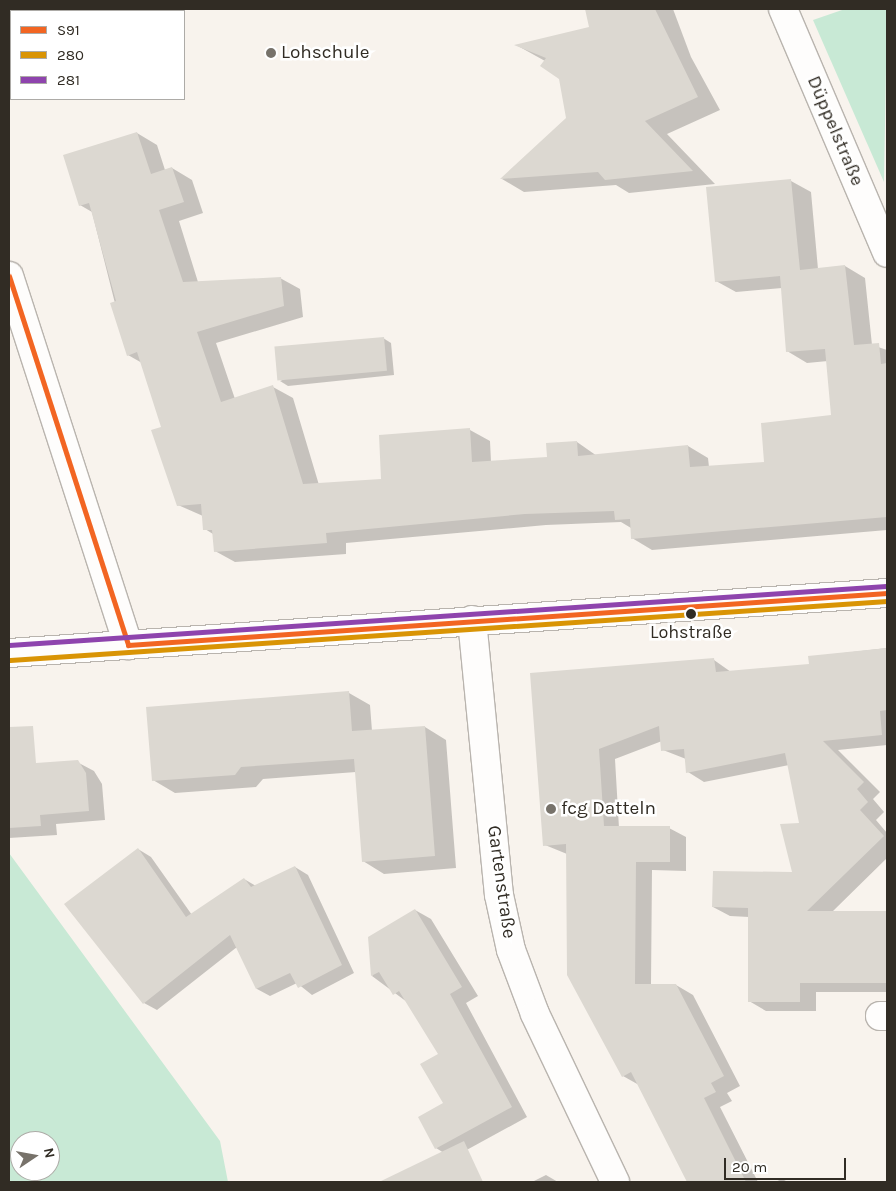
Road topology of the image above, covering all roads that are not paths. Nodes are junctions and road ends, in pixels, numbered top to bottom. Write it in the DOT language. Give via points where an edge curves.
graph roads {
  1 [pos="783,9"];
  2 [pos="887,253"];
  3 [pos="9,276"];
  4 [pos="887,593"];
  5 [pos="472,620"];
  6 [pos="128,645"];
  7 [pos="9,653"];
  8 [pos="615,1182"];
  1 -- 2 [label="street, Düppelstraße"];
  3 -- 6 [label="street"];
  4 -- 5 [label="street"];
  5 -- 6 [label="street"];
  5 -- 8 [label="street, Gartenstraße" via="499,895 511,950 535,1014"];
  6 -- 7 [label="street"];
}
